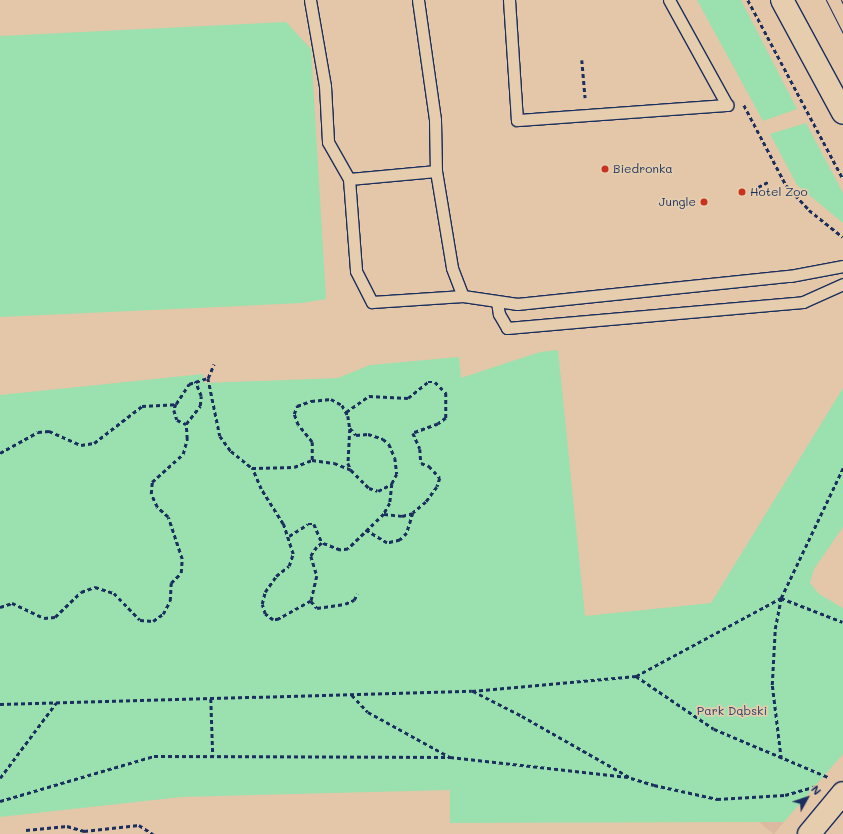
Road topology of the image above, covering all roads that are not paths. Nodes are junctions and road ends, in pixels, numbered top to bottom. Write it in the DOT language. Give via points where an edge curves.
graph roads {
  1 [pos="310,0"];
  2 [pos="418,0"];
  3 [pos="509,0"];
  4 [pos="669,0"];
  5 [pos="782,0"];
  6 [pos="838,92"];
  7 [pos="843,113"];
  8 [pos="436,171"];
  9 [pos="349,179"];
  10 [pos="843,266"];
  11 [pos="843,284"];
  12 [pos="463,296"];
  13 [pos="497,302"];
  14 [pos="837,785"];
  15 [pos="809,834"];
  1 -- 9 [label="lane" via="325,86 328,142"];
  2 -- 8 [label="lane" via="435,120"];
  3 -- 4 [label="lane" via="517,120 586,113 727,105"];
  5 -- 6 [label="main road"];
  6 -- 7 [label="main road"];
  8 -- 9 [label="lane"];
  8 -- 12 [label="lane" via="452,268"];
  9 -- 12 [label="lane" via="356,271 372,302"];
  10 -- 13 [label="lane" via="790,276 517,304"];
  11 -- 13 [label="lane" via="803,302 507,328 499,314"];
  12 -- 13 [label="lane"];
  14 -- 15 [label="main road"];
}
